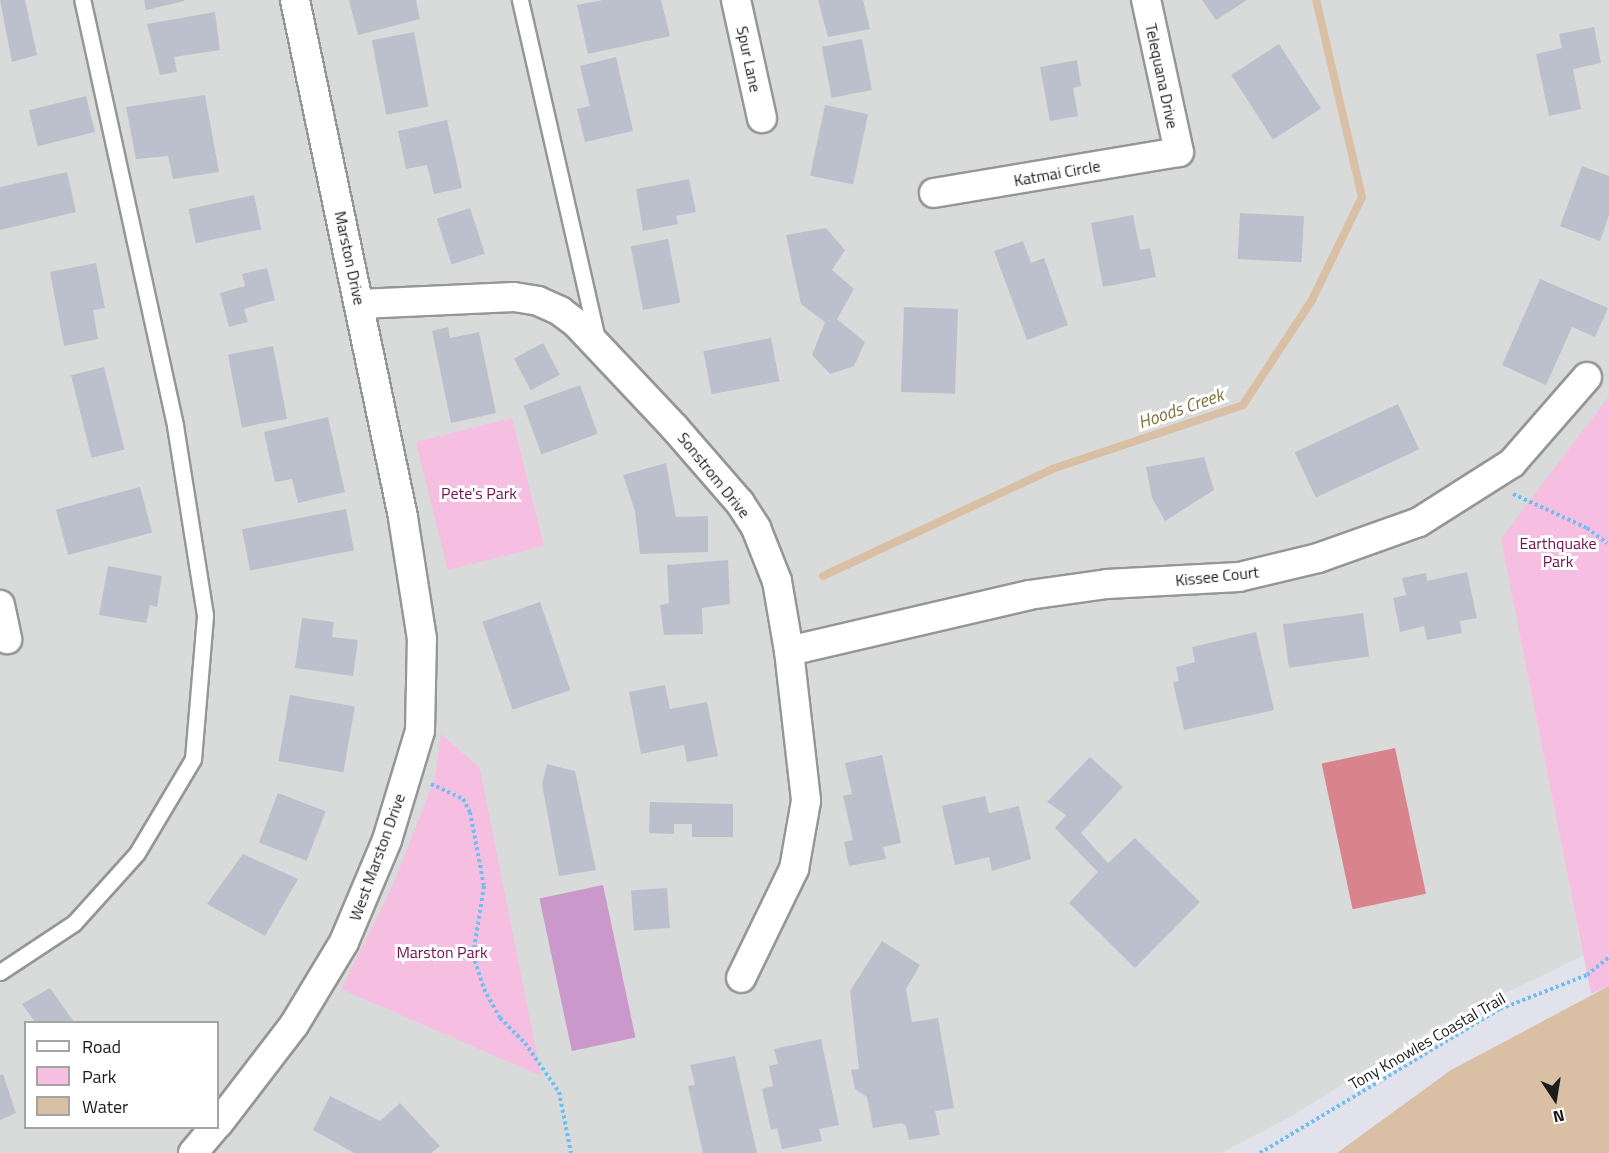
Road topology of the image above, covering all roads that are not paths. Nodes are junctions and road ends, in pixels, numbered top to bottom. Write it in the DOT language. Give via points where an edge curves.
graph roads {
  1 [pos="82,0"];
  2 [pos="295,0"];
  3 [pos="520,0"];
  4 [pos="736,0"];
  5 [pos="1146,0"];
  6 [pos="762,118"];
  7 [pos="1179,152"];
  8 [pos="934,193"];
  9 [pos="360,304"];
  10 [pos="598,346"];
  11 [pos="1587,377"];
  12 [pos="403,516"];
  13 [pos="0,605"];
  14 [pos="7,639"];
  15 [pos="789,651"];
  16 [pos="0,972"];
  17 [pos="741,978"];
  18 [pos="219,1123"];
  19 [pos="213,1129"];
  20 [pos="193,1153"];
  1 -- 16 [label="lane" via="175,425 206,615 194,759 137,853 74,923"];
  2 -- 9 [label="street, Marston Drive"];
  3 -- 10 [label="lane"];
  4 -- 6 [label="street, Spur Lane"];
  5 -- 7 [label="street, Telequana Drive"];
  7 -- 8 [label="street, Katmai Circle"];
  9 -- 10 [label="street, Sonstrom Drive" via="514,297 538,301 577,324"];
  9 -- 12 [label="street, Marston Drive"];
  10 -- 15 [label="street, Sonstrom Drive" via="740,503 756,528 777,581"];
  11 -- 15 [label="street, Kissee Court" via="1512,463 1419,522 1276,569 1239,577 1107,584 1038,594"];
  12 -- 18 [label="street, West Marston Drive" via="422,639 420,731 408,771 387,840 344,942 294,1025"];
  13 -- 14 [label="street"];
  15 -- 17 [label="street, Sonstrom Drive" via="804,763 803,834 794,869"];
  19 -- 20 [label="street"];
}
